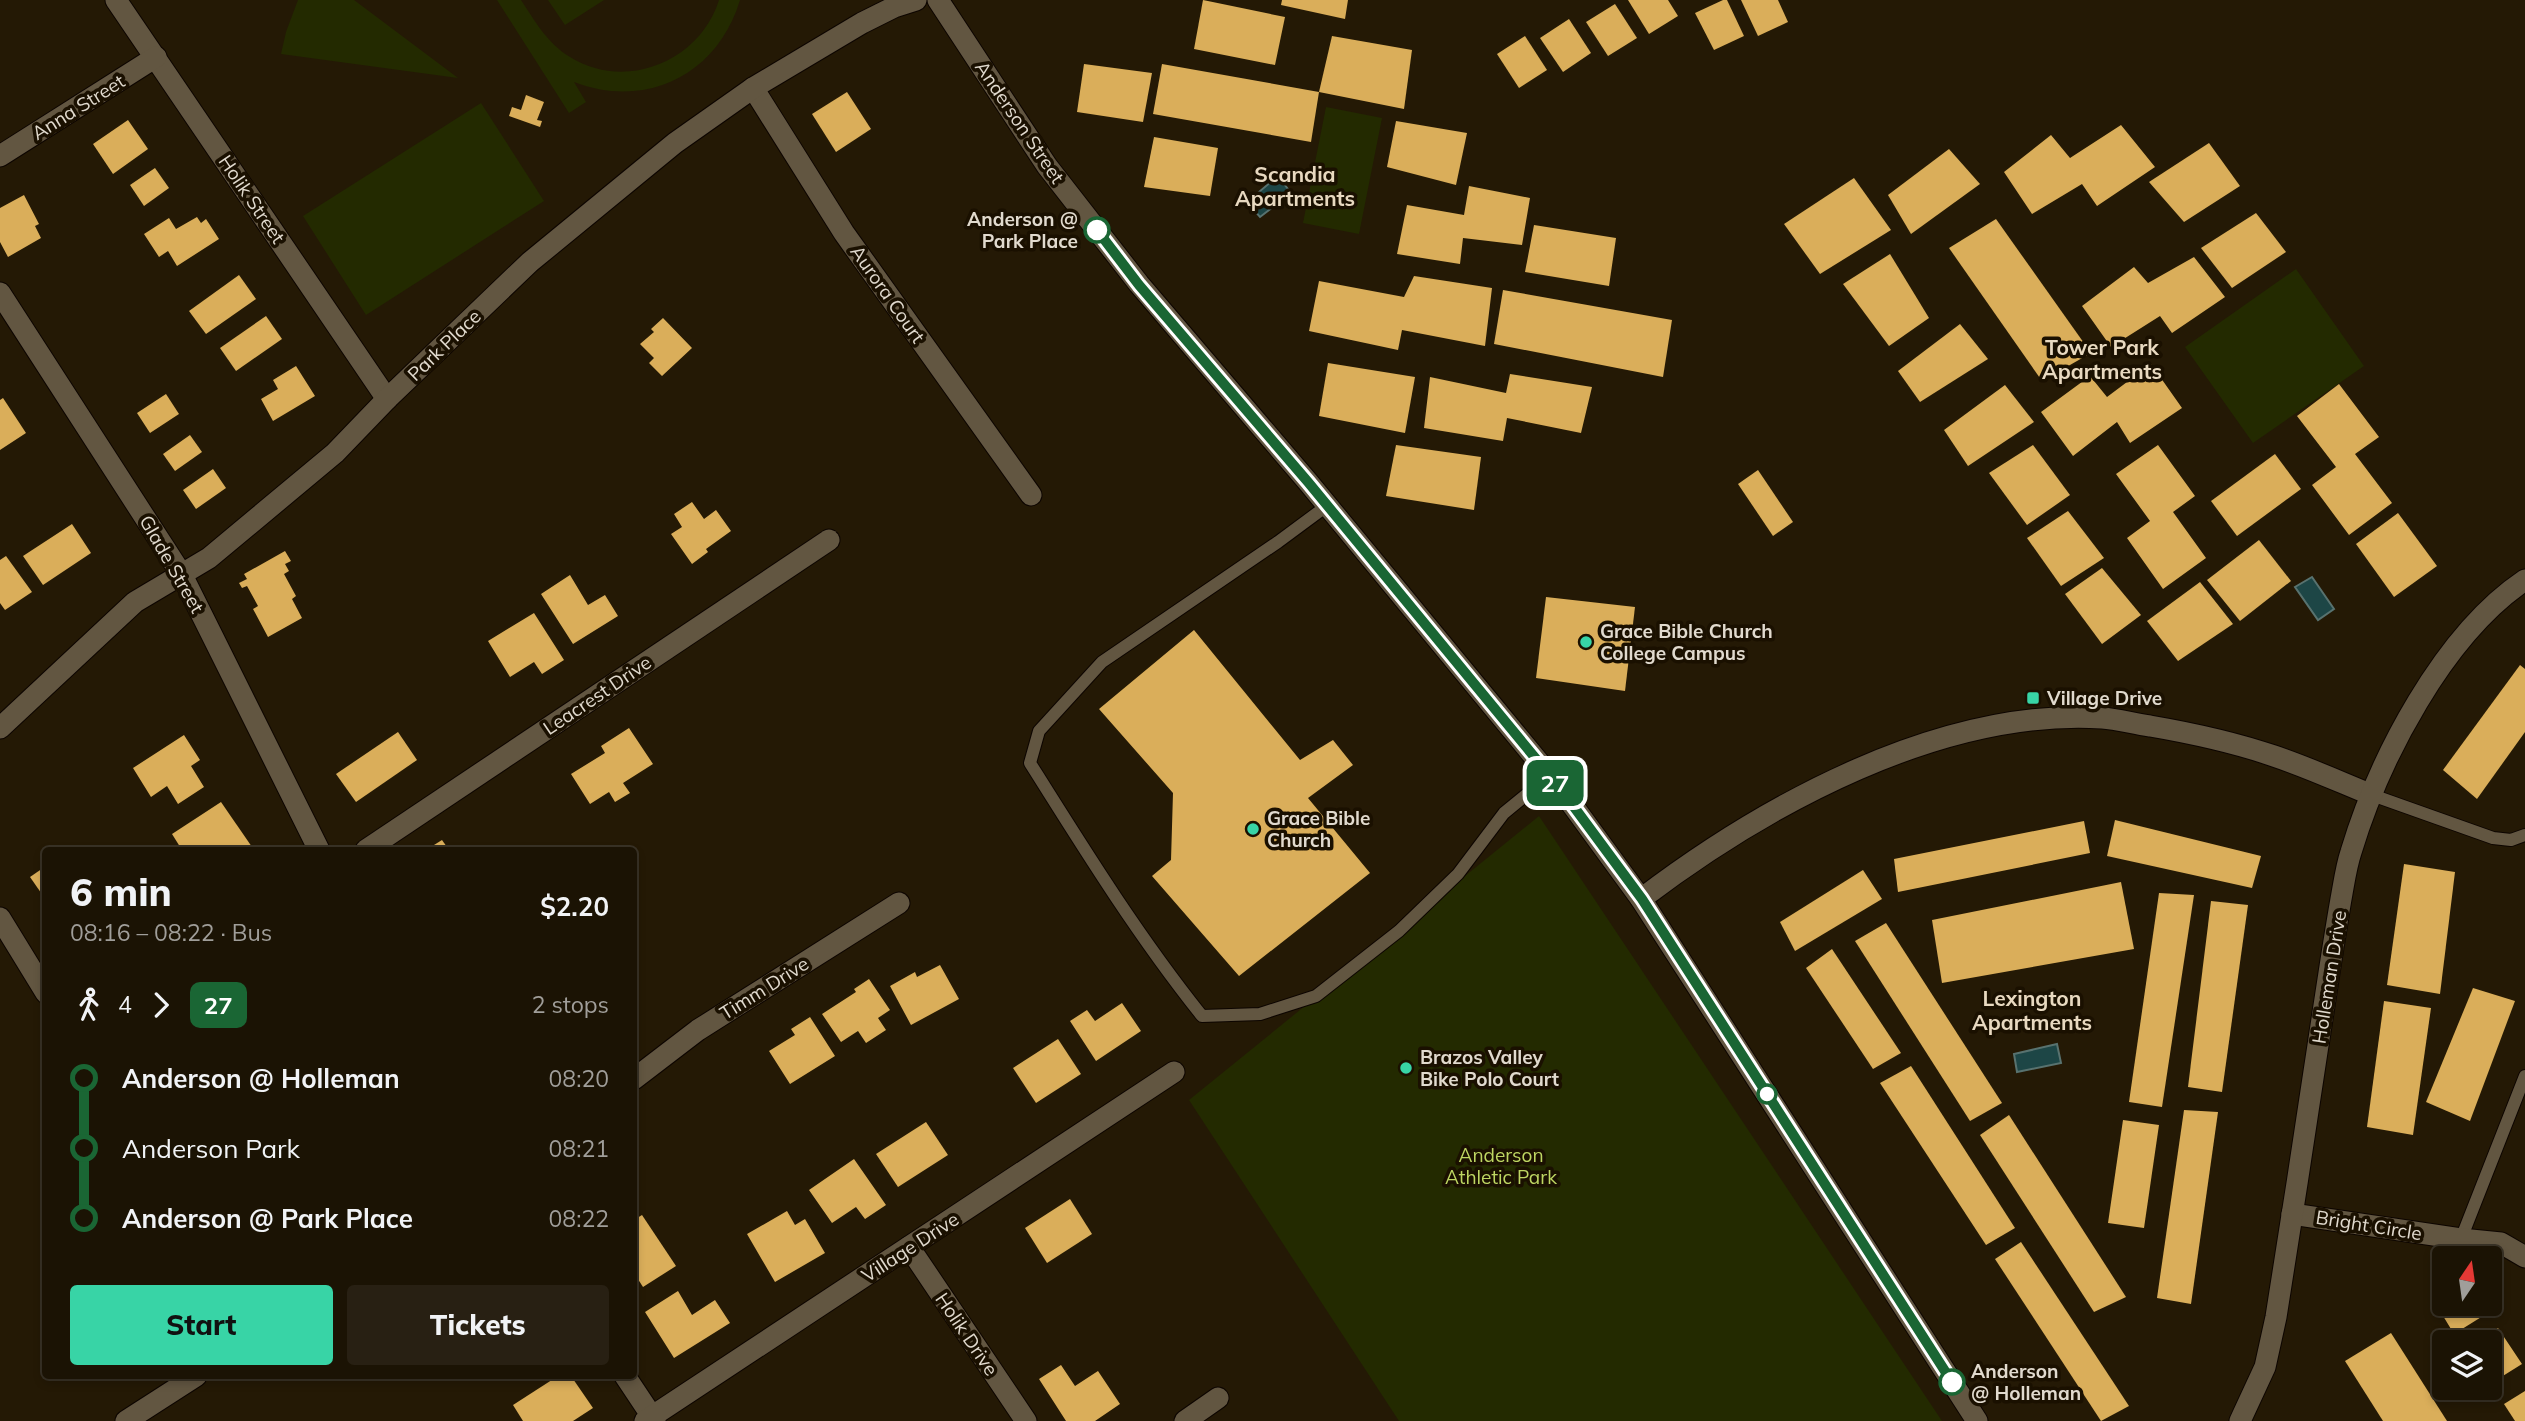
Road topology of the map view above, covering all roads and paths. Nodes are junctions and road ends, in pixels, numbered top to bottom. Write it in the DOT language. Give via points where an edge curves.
graph roads {
  1 [pos="116,0"];
  2 [pos="916,0"];
  3 [pos="938,0"];
  4 [pos="156,57"];
  5 [pos="753,88"];
  6 [pos="0,156"];
  7 [pos="0,293"];
  8 [pos="387,399"];
  9 [pos="1031,495"];
  10 [pos="1328,505"];
  11 [pos="829,540"];
  12 [pos="183,575"];
  13 [pos="2525,580"];
  14 [pos="0,728"];
  15 [pos="1549,776"];
  16 [pos="2372,795"];
  17 [pos="2525,835"];
  18 [pos="318,847"];
  19 [pos="370,847"];
  20 [pos="1642,899"];
  21 [pos="899,903"];
  22 [pos="0,918"];
  23 [pos="42,986"];
  24 [pos="1174,1072"];
  25 [pos="2525,1076"];
  26 [pos="637,1077"];
  27 [pos="2292,1214"];
  28 [pos="2461,1240"];
  29 [pos="909,1247"];
  30 [pos="2525,1256"];
  31 [pos="191,1379"];
  32 [pos="627,1379"];
  33 [pos="1219,1398"];
  34 [pos="651,1420"];
  35 [pos="126,1421"];
  36 [pos="1026,1421"];
  37 [pos="1185,1421"];
  38 [pos="1977,1421"];
  39 [pos="2241,1421"];
  1 -- 4 [label="street, Holik Street"];
  2 -- 5 [label="street, Park Place" via="862,23"];
  3 -- 10 [label="street, Anderson Street" via="1047,166 1139,285"];
  4 -- 6 [label="street, Anna Street"];
  4 -- 8 [label="street, Holik Street"];
  5 -- 8 [label="street, Park Place" via="675,143 530,262"];
  5 -- 9 [label="street, Aurora Court" via="844,233"];
  7 -- 12 [label="street, Glade Street"];
  8 -- 12 [label="street, Park Place" via="335,453"];
  10 -- 15 [label="street, Anderson Street"];
  10 -- 15 [label="lane" via="1102,662 1039,731 1030,763 1173,980 1202,1016 1260,1014 1316,996 1399,931 1458,874 1504,813"];
  11 -- 19 [label="street, Leacrest Drive"];
  12 -- 14 [label="street, Park Place" via="135,602"];
  12 -- 18 [label="street, Glade Street"];
  13 -- 16 [label="street, Holleman Drive" via="2472,626 2442,665 2400,734"];
  15 -- 20 [label="street, Anderson Street"];
  16 -- 17 [label="lane" via="2493,838"];
  16 -- 20 [label="street" via="2274,756 2195,734 2104,718 2051,718 1909,748 1816,788 1747,827"];
  16 -- 27 [label="street, Holleman Drive" via="2350,853"];
  20 -- 38 [label="street, Anderson Street"];
  21 -- 26 [label="street, Timm Drive" via="698,1030"];
  22 -- 23 [label="street"];
  24 -- 29 [label="street, Village Drive"];
  25 -- 28 [label="lane"];
  27 -- 28 [label="street, Bright Circle"];
  27 -- 39 [label="street, Holleman Drive" via="2264,1367"];
  28 -- 30 [label="street, Bright Circle" via="2501,1243"];
  29 -- 34 [label="street, Village Drive"];
  29 -- 36 [label="street, Holik Drive"];
  31 -- 35 [label="street"];
  32 -- 34 [label="street"];
  33 -- 37 [label="street"];
}
